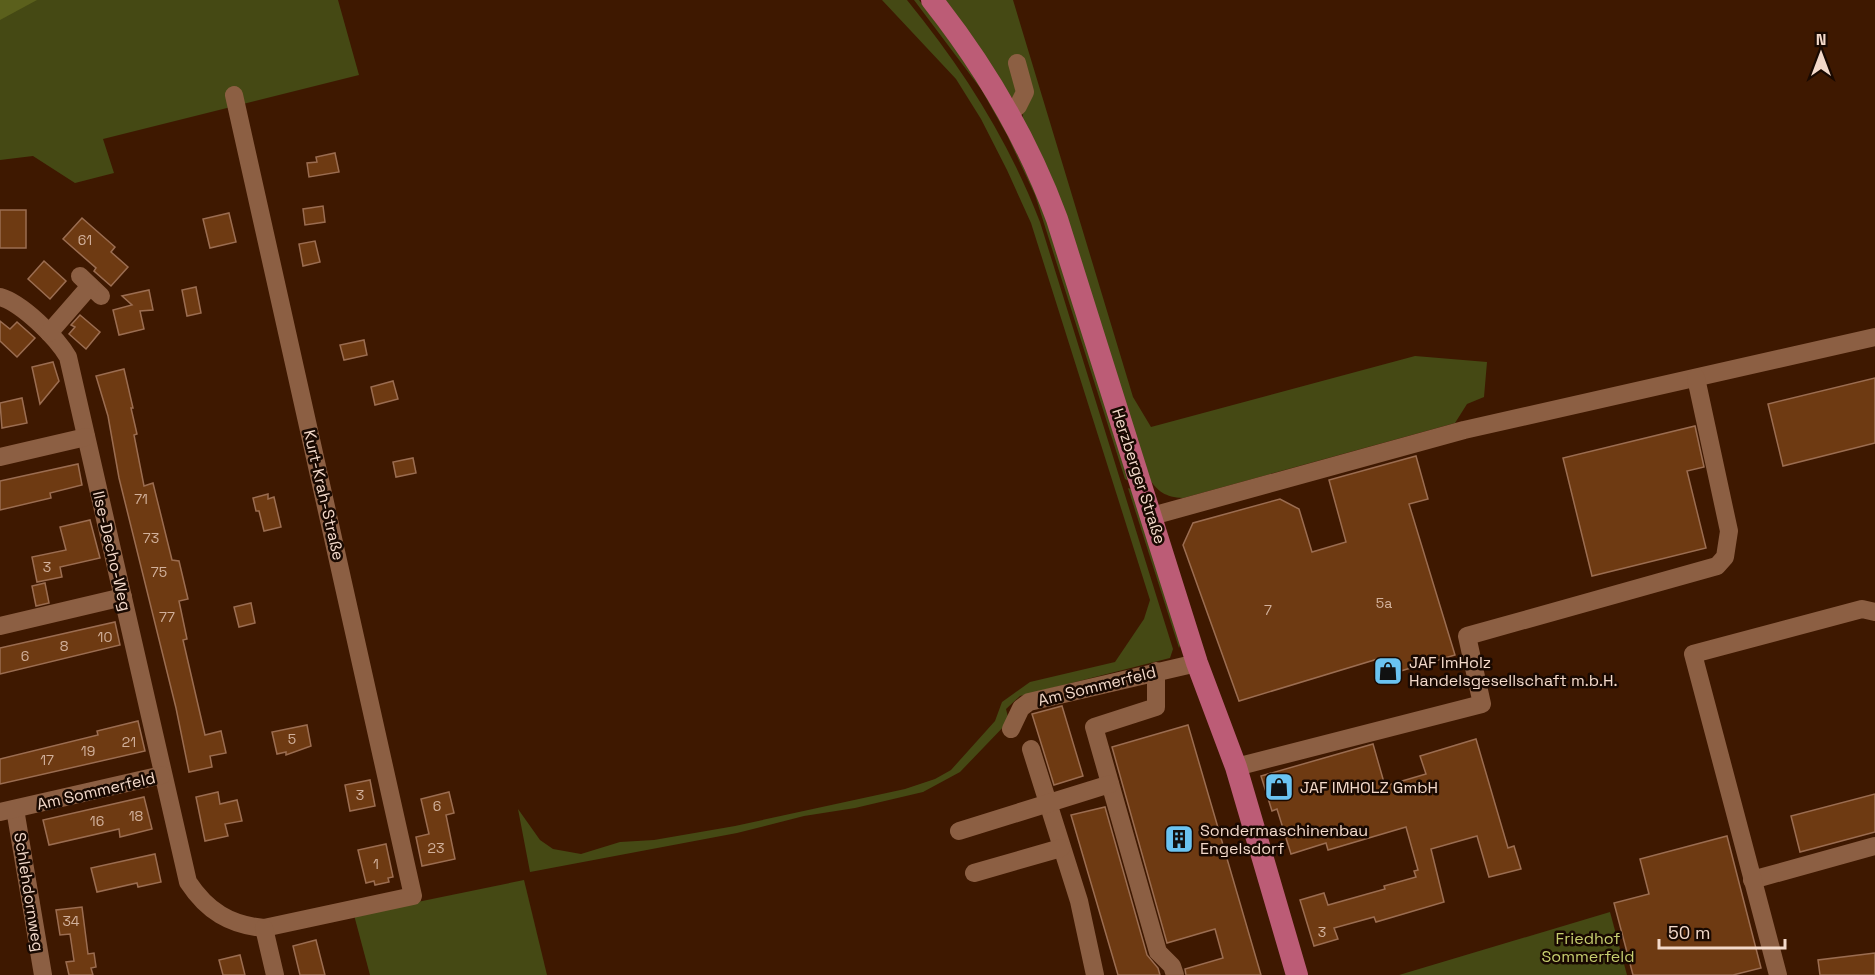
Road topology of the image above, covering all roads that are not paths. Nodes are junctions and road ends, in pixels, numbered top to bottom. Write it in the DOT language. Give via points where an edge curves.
graph roads {
  1 [pos="932,0"];
  2 [pos="1017,63"];
  3 [pos="234,95"];
  4 [pos="1010,113"];
  5 [pos="90,286"];
  6 [pos="0,297"];
  7 [pos="49,333"];
  8 [pos="1875,337"];
  9 [pos="1696,378"];
  10 [pos="86,437"];
  11 [pos="0,457"];
  12 [pos="1152,516"];
  13 [pos="123,597"];
  14 [pos="1875,612"];
  15 [pos="0,626"];
  16 [pos="1197,663"];
  17 [pos="1156,671"];
  18 [pos="1011,729"];
  19 [pos="1030,749"];
  20 [pos="1236,767"];
  21 [pos="162,775"];
  22 [pos="1110,784"];
  23 [pos="1047,804"];
  24 [pos="8,811"];
  25 [pos="959,831"];
  26 [pos="1875,846"];
  27 [pos="1061,848"];
  28 [pos="974,873"];
  29 [pos="1752,880"];
  30 [pos="413,896"];
  31 [pos="264,928"];
  32 [pos="43,975"];
  33 [pos="275,975"];
  34 [pos="1095,975"];
  35 [pos="1175,975"];
  36 [pos="1297,975"];
  37 [pos="1778,975"];
  1 -- 4 [label="main road, Herzberger Straße"];
  2 -- 4 [label="street" via="1025,92"];
  3 -- 30 [label="street, Kurt-Krah-Straße"];
  4 -- 12 [label="main road, Herzberger Straße" via="1057,219"];
  5 -- 7 [label="street"];
  6 -- 7 [label="street, Ilse-Decho-Weg"];
  7 -- 10 [label="street, Ilse-Decho-Weg" via="68,357"];
  8 -- 9 [label="street"];
  9 -- 12 [label="street" via="1464,430"];
  9 -- 20 [label="street" via="1729,531 1725,557 1717,566 1467,636 1482,704"];
  10 -- 11 [label="street"];
  10 -- 13 [label="street, Ilse-Decho-Weg"];
  12 -- 16 [label="main road, Herzberger Straße"];
  13 -- 15 [label="street"];
  13 -- 21 [label="street, Ilse-Decho-Weg"];
  14 -- 29 [label="street" via="1862,609 1693,654"];
  16 -- 17 [label="street, Am Sommerfeld"];
  16 -- 20 [label="main road, Herzberger Straße"];
  17 -- 18 [label="street, Am Sommerfeld" via="1029,702 1021,708"];
  17 -- 22 [label="street" via="1156,707 1094,727"];
  19 -- 23 [label="street"];
  20 -- 36 [label="main road, Herzberger Straße"];
  21 -- 24 [label="street, Am Sommerfeld"];
  21 -- 31 [label="street, Am Sommerfeld" via="192,889 224,918"];
  22 -- 23 [label="street"];
  22 -- 35 [label="street" via="1158,952"];
  23 -- 25 [label="street"];
  23 -- 27 [label="street"];
  24 -- 32 [label="street, Schlehdornweg"];
  26 -- 29 [label="street"];
  27 -- 28 [label="street"];
  27 -- 34 [label="street" via="1079,902"];
  29 -- 37 [label="street"];
  30 -- 31 [label="street, Am Sommerfeld"];
  31 -- 33 [label="street"];
}
